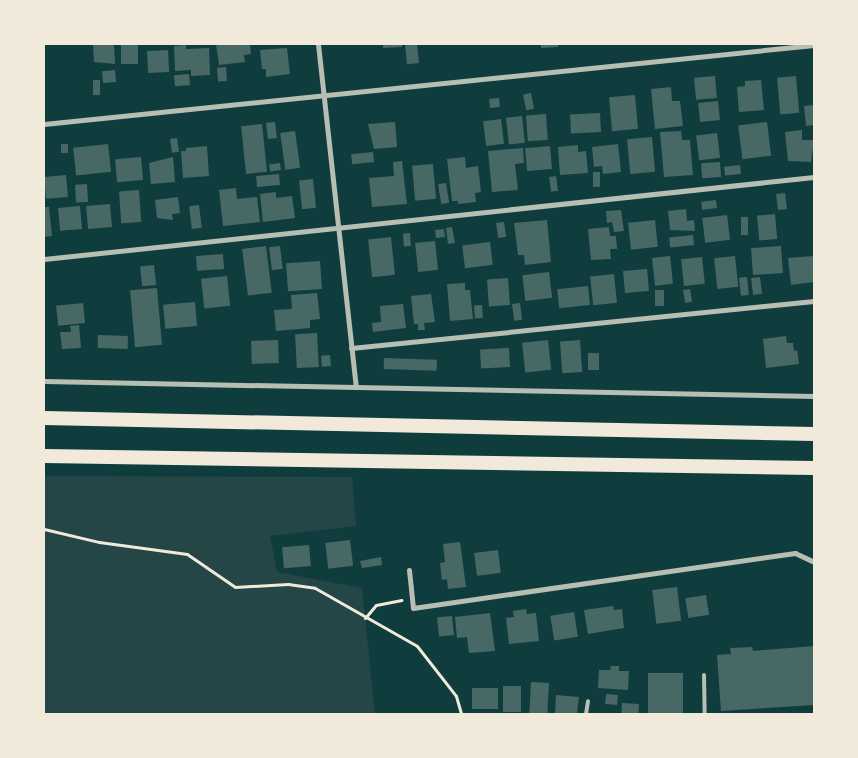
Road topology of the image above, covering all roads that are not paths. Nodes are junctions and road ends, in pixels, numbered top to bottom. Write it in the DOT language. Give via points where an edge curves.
graph roads {
  1 [pos="318,44"];
  2 [pos="814,45"];
  3 [pos="323,94"];
  4 [pos="44,124"];
  5 [pos="814,177"];
  6 [pos="337,228"];
  7 [pos="44,259"];
  8 [pos="814,301"];
  9 [pos="351,348"];
  10 [pos="44,381"];
  11 [pos="356,386"];
  12 [pos="814,396"];
  13 [pos="44,418"];
  14 [pos="814,434"];
  15 [pos="44,456"];
  16 [pos="814,468"];
  17 [pos="814,562"];
  18 [pos="408,570"];
  19 [pos="704,674"];
  20 [pos="588,701"];
  21 [pos="586,714"];
  22 [pos="705,714"];
  1 -- 3 [label="street"];
  2 -- 3 [label="street"];
  3 -- 4 [label="street"];
  3 -- 6 [label="street"];
  5 -- 6 [label="street"];
  6 -- 7 [label="street"];
  6 -- 9 [label="street"];
  8 -- 9 [label="street"];
  9 -- 11 [label="street"];
  10 -- 11 [label="street"];
  11 -- 12 [label="street"];
  13 -- 14 [label="highway"];
  15 -- 16 [label="highway"];
  17 -- 18 [label="street" via="795,553 413,608"];
  19 -- 22 [label="lane"];
  20 -- 21 [label="lane"];
}
